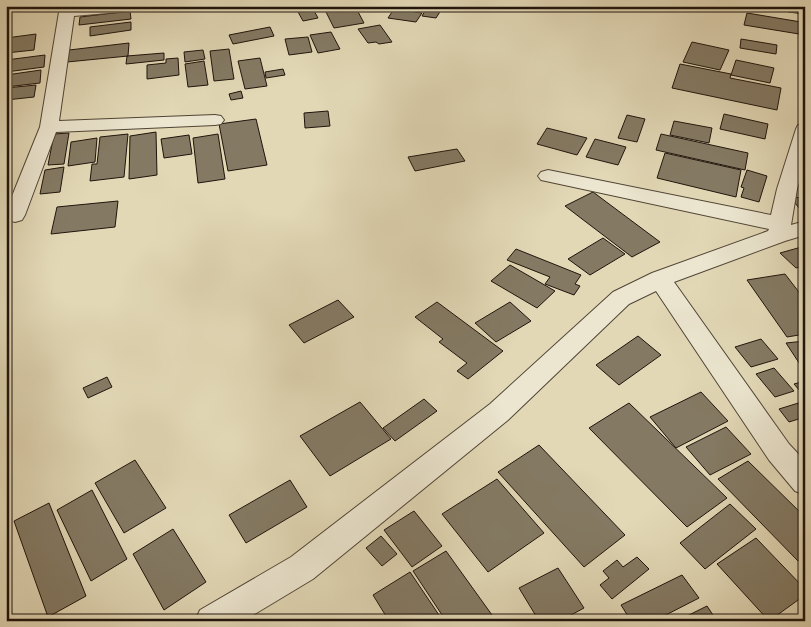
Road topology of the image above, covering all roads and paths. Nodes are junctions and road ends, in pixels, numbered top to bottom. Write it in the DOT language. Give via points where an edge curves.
graph roads {
  1 [pos="131,6"];
  2 [pos="68,9"];
  3 [pos="215,120"];
  4 [pos="49,127"];
  5 [pos="805,129"];
  6 [pos="548,176"];
  7 [pos="14,216"];
  8 [pos="788,229"];
  9 [pos="660,279"];
  10 [pos="805,482"];
  11 [pos="211,621"];
  1 -- 2 [label="street"];
  2 -- 4 [label="street"];
  3 -- 4 [label="street"];
  4 -- 7 [label="street"];
  5 -- 8 [label="street" via="787,189"];
  6 -- 8 [label="street"];
  8 -- 9 [label="street"];
  9 -- 10 [label="street" via="779,452"];
  9 -- 11 [label="street" via="620,298 499,412 302,568"];
}
